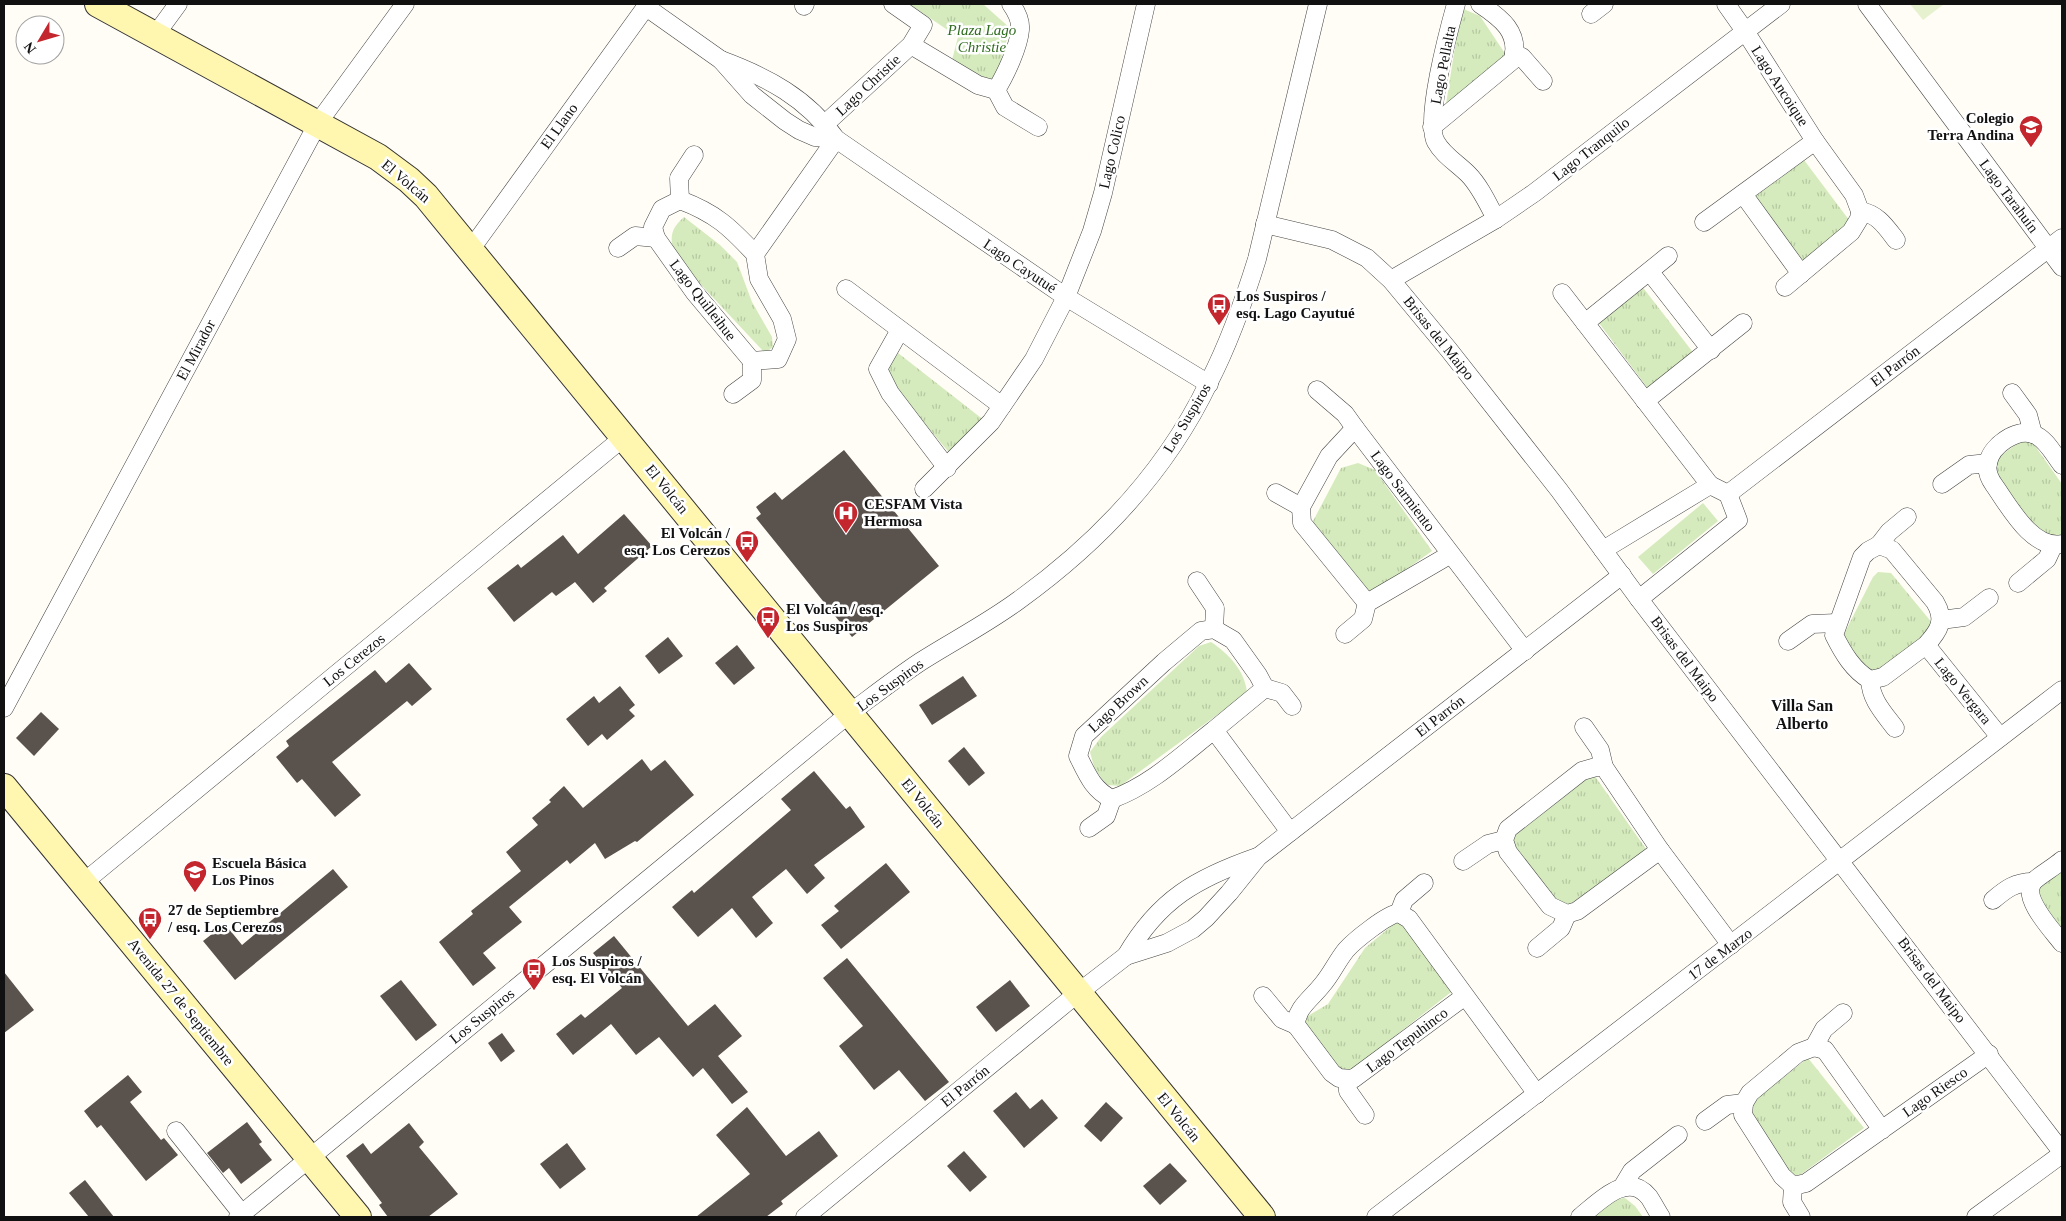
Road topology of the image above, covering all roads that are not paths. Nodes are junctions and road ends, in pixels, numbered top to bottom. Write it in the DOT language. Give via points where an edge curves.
graph roads {
  1 [pos="98,4"];
  2 [pos="178,4"];
  3 [pos="404,4"];
  4 [pos="893,4"];
  5 [pos="1011,4"];
  6 [pos="1146,4"];
  7 [pos="1318,4"];
  8 [pos="1456,4"];
  9 [pos="1480,4"];
  10 [pos="1726,4"];
  11 [pos="1781,4"];
  12 [pos="1867,4"];
  13 [pos="647,5"];
  14 [pos="1745,30"];
  15 [pos="156,34"];
  16 [pos="911,45"];
  17 [pos="1514,53"];
  18 [pos="721,60"];
  19 [pos="1543,81"];
  20 [pos="996,90"];
  21 [pos="318,123"];
  22 [pos="825,124"];
  23 [pos="1038,127"];
  24 [pos="1432,127"];
  25 [pos="836,139"];
  26 [pos="1816,141"];
  27 [pos="694,155"];
  28 [pos="1743,194"];
  29 [pos="680,200"];
  30 [pos="1860,211"];
  31 [pos="1496,219"];
  32 [pos="1704,222"];
  33 [pos="1265,224"];
  34 [pos="656,238"];
  35 [pos="1896,240"];
  36 [pos="2055,244"];
  37 [pos="618,248"];
  38 [pos="471,249"];
  39 [pos="755,254"];
  40 [pos="1668,256"];
  41 [pos="2062,267"];
  42 [pos="1650,272"];
  43 [pos="1801,274"];
  44 [pos="1391,280"];
  45 [pos="1784,287"];
  46 [pos="846,289"];
  47 [pos="1562,293"];
  48 [pos="1066,297"];
  49 [pos="1585,323"];
  50 [pos="1743,323"];
  51 [pos="900,330"];
  52 [pos="1711,350"];
  53 [pos="752,361"];
  54 [pos="1209,384"];
  55 [pos="1317,390"];
  56 [pos="2012,393"];
  57 [pos="732,394"];
  58 [pos="1645,400"];
  59 [pos="1002,406"];
  60 [pos="1356,428"];
  61 [pos="2033,434"];
  62 [pos="624,437"];
  63 [pos="1988,462"];
  64 [pos="2062,465"];
  65 [pos="947,468"];
  66 [pos="1942,484"];
  67 [pos="1710,485"];
  68 [pos="924,489"];
  69 [pos="1276,493"];
  70 [pos="1728,494"];
  71 [pos="1301,507"];
  72 [pos="1907,518"];
  73 [pos="2058,545"];
  74 [pos="1879,546"];
  75 [pos="1603,550"];
  76 [pos="1451,554"];
  77 [pos="1622,576"];
  78 [pos="1197,581"];
  79 [pos="2018,583"];
  80 [pos="1989,598"];
  81 [pos="1639,599"];
  82 [pos="1367,603"];
  83 [pos="1941,620"];
  84 [pos="1837,623"];
  85 [pos="1214,629"];
  86 [pos="1345,634"];
  87 [pos="1788,641"];
  88 [pos="1926,645"];
  89 [pos="1525,651"];
  90 [pos="1870,680"];
  91 [pos="1265,688"];
  92 [pos="2062,690"];
  93 [pos="1292,706"];
  94 [pos="4,708"];
  95 [pos="850,713"];
  96 [pos="1584,727"];
  97 [pos="1894,728"];
  98 [pos="1214,730"];
  99 [pos="2000,737"];
  100 [pos="1604,768"];
  101 [pos="4,787"];
  102 [pos="1112,799"];
  103 [pos="1089,828"];
  104 [pos="1290,832"];
  105 [pos="1504,840"];
  106 [pos="1660,850"];
  107 [pos="1258,857"];
  108 [pos="2062,860"];
  109 [pos="1463,861"];
  110 [pos="1841,862"];
  111 [pos="2033,882"];
  112 [pos="84,883"];
  113 [pos="1424,883"];
  114 [pos="1993,900"];
  115 [pos="1399,913"];
  116 [pos="1567,914"];
  117 [pos="2062,943"];
  118 [pos="1731,945"];
  119 [pos="1537,948"];
  120 [pos="1126,956"];
  121 [pos="1078,993"];
  122 [pos="1264,996"];
  123 [pos="1465,996"];
  124 [pos="1843,1013"];
  125 [pos="1296,1025"];
  126 [pos="1814,1047"];
  127 [pos="1988,1054"];
  128 [pos="1347,1080"];
  129 [pos="1537,1094"];
  130 [pos="1744,1103"];
  131 [pos="1364,1116"];
  132 [pos="1705,1121"];
  133 [pos="1882,1130"];
  134 [pos="176,1131"];
  135 [pos="1678,1135"];
  136 [pos="2062,1153"];
  137 [pos="309,1158"];
  138 [pos="1623,1186"];
  139 [pos="1793,1186"];
  140 [pos="240,1216"];
  141 [pos="358,1217"];
  142 [pos="805,1217"];
  143 [pos="1262,1217"];
  144 [pos="1376,1217"];
  145 [pos="1580,1217"];
  146 [pos="1661,1217"];
  147 [pos="1801,1217"];
  148 [pos="1976,1217"];
  1 -- 15 [label="street, El Volcán"];
  2 -- 15 [label="street"];
  3 -- 21 [label="street, El Mirador"];
  4 -- 16 [label="street, Lago Christie" via="923,25"];
  5 -- 20 [label="street" via="1017,13 1020,30 1007,72"];
  6 -- 48 [label="street, Lago Colico" via="1103,193"];
  7 -- 33 [label="street, Los Suspiros"];
  8 -- 24 [label="street, Lago Pellalta" via="1442,54"];
  9 -- 17 [label="street" via="1512,32"];
  10 -- 14 [label="street, Lago Ancoique"];
  11 -- 14 [label="street, Lago Tranquilo"];
  12 -- 36 [label="street, Lago Tarahuín"];
  13 -- 18 [label="street, Lago Cayutué"];
  13 -- 38 [label="street, El Llano"];
  14 -- 26 [label="street, Lago Ancoique"];
  14 -- 31 [label="street, Lago Tranquilo"];
  15 -- 21 [label="street, El Volcán"];
  16 -- 20 [label="street, Lago Christie" via="978,85"];
  16 -- 22 [label="street, Lago Christie"];
  17 -- 19 [label="street" via="1522,57"];
  17 -- 24 [label="street, Lago Pellalta" via="1513,60"];
  18 -- 22 [label="street, Lago Cayutué" via="780,87"];
  18 -- 25 [label="street, Lago Cayutué" via="752,95 785,122 816,137"];
  20 -- 23 [label="street" via="1005,107"];
  21 -- 38 [label="street, El Volcán" via="378,157 409,180"];
  21 -- 94 [label="street, El Mirador"];
  22 -- 25 [label="street, Lago Cayutué"];
  24 -- 31 [label="street, Lago Pellalta" via="1434,140 1469,175"];
  25 -- 39 [label="street"];
  25 -- 48 [label="street, Lago Cayutué"];
  26 -- 28 [label="street, Lago Ancoique"];
  26 -- 30 [label="street, Lago Ancoique" via="1854,195"];
  27 -- 29 [label="street" via="679,178"];
  28 -- 32 [label="street, Lago Ancoique"];
  28 -- 43 [label="street"];
  29 -- 34 [label="street" via="662,209 653,227"];
  29 -- 39 [label="street" via="722,221"];
  30 -- 35 [label="street" via="1880,220"];
  30 -- 43 [label="street" via="1851,232"];
  31 -- 44 [label="street, Lago Tranquilo"];
  33 -- 44 [label="street, Brisas del Maipo" via="1332,240 1367,258"];
  33 -- 54 [label="street, Los Suspiros" via="1246,292"];
  34 -- 37 [label="street" via="635,236"];
  34 -- 53 [label="street, Lago Quilleihue" via="695,293"];
  36 -- 41 [label="street, Lago Tarahuín"];
  36 -- 70 [label="street, El Parrón"];
  38 -- 62 [label="street, El Volcán"];
  39 -- 53 [label="street" via="759,279 782,319 787,339 778,359"];
  40 -- 42 [label="street"];
  42 -- 49 [label="street"];
  42 -- 52 [label="street"];
  43 -- 45 [label="street"];
  44 -- 75 [label="street, Brisas del Maipo"];
  46 -- 51 [label="street"];
  47 -- 49 [label="street"];
  48 -- 54 [label="street, Lago Cayutué"];
  48 -- 59 [label="street, Lago Colico" via="1034,359"];
  49 -- 58 [label="street"];
  50 -- 52 [label="street"];
  51 -- 59 [label="street"];
  51 -- 65 [label="street" via="878,369 890,393"];
  52 -- 58 [label="street"];
  53 -- 57 [label="street" via="752,380"];
  54 -- 95 [label="street, Los Suspiros" via="1187,422 1135,495 1085,547 1018,601 919,663"];
  55 -- 60 [label="street, Lago Sarmiento"];
  56 -- 61 [label="street" via="2028,415"];
  58 -- 67 [label="street"];
  59 -- 65 [label="street, Lago Colico"];
  60 -- 71 [label="street" via="1329,456"];
  60 -- 76 [label="street, Lago Sarmiento"];
  61 -- 63 [label="street" via="2014,434 1993,450"];
  61 -- 64 [label="street" via="2043,440"];
  62 -- 95 [label="street, El Volcán"];
  62 -- 112 [label="street, Los Cerezos"];
  63 -- 66 [label="street" via="1968,465"];
  63 -- 73 [label="street" via="1988,475 2017,517 2036,539"];
  65 -- 68 [label="street, Lago Colico"];
  67 -- 70 [label="street"];
  67 -- 75 [label="street"];
  69 -- 71 [label="street"];
  70 -- 81 [label="street" via="1738,520"];
  71 -- 82 [label="street" via="1302,523"];
  72 -- 74 [label="street" via="1889,532"];
  73 -- 79 [label="street" via="2047,559"];
  74 -- 83 [label="street" via="1892,550 1935,602"];
  74 -- 84 [label="street" via="1862,558"];
  75 -- 77 [label="street, Brisas del Maipo"];
  76 -- 82 [label="street"];
  76 -- 89 [label="street, Lago Sarmiento"];
  77 -- 81 [label="street, Brisas del Maipo"];
  77 -- 89 [label="street, El Parrón"];
  78 -- 85 [label="street" via="1215,608"];
  80 -- 83 [label="street" via="1964,617"];
  81 -- 110 [label="street, Brisas del Maipo"];
  82 -- 86 [label="street" via="1363,619"];
  83 -- 88 [label="street, Lago Vergara" via="1938,632"];
  84 -- 87 [label="street" via="1812,624"];
  84 -- 90 [label="street" via="1834,636 1843,653 1859,674"];
  85 -- 91 [label="street" via="1233,640"];
  85 -- 102 [label="street, Lago Brown" via="1201,631 1084,736 1078,756 1090,781"];
  88 -- 90 [label="street, Lago Vergara" via="1882,678"];
  88 -- 99 [label="street, Lago Vergara"];
  89 -- 104 [label="street, El Parrón"];
  90 -- 97 [label="street" via="1875,701"];
  91 -- 93 [label="street" via="1282,693"];
  91 -- 98 [label="street"];
  92 -- 99 [label="street, 17 de Marzo"];
  95 -- 121 [label="street, El Volcán"];
  95 -- 137 [label="street, Los Suspiros"];
  96 -- 100 [label="street" via="1600,750"];
  98 -- 102 [label="street" via="1150,780"];
  98 -- 104 [label="street"];
  99 -- 110 [label="street, 17 de Marzo"];
  100 -- 105 [label="street" via="1596,766 1582,771 1508,829"];
  100 -- 106 [label="street"];
  101 -- 112 [label="street, Avenida 27 de Septiembre"];
  102 -- 103 [label="street" via="1106,816"];
  104 -- 107 [label="street, El Parrón"];
  105 -- 109 [label="street" via="1488,844"];
  105 -- 116 [label="street" via="1508,852 1550,906"];
  106 -- 116 [label="street" via="1577,911"];
  106 -- 118 [label="street"];
  107 -- 120 [label="street, El Parrón" via="1217,908 1193,928 1166,943"];
  107 -- 120 [label="street, El Parrón" via="1216,872 1183,890 1151,921"];
  108 -- 111 [label="street"];
  110 -- 118 [label="street, 17 de Marzo"];
  110 -- 127 [label="street, Brisas del Maipo"];
  111 -- 114 [label="street" via="2015,884"];
  111 -- 117 [label="street" via="2030,895 2034,905"];
  112 -- 137 [label="street, Avenida 27 de Septiembre"];
  113 -- 115 [label="street" via="1404,900"];
  115 -- 123 [label="street" via="1409,919"];
  115 -- 125 [label="street" via="1390,915 1346,950 1323,985 1299,1011"];
  116 -- 119 [label="street" via="1561,928"];
  118 -- 129 [label="street, 17 de Marzo"];
  120 -- 121 [label="street, El Parrón"];
  121 -- 142 [label="street, El Parrón"];
  121 -- 143 [label="street, El Volcán"];
  122 -- 125 [label="street" via="1282,1018"];
  123 -- 128 [label="street, Lago Tepuhinco" via="1358,1077"];
  123 -- 129 [label="street"];
  124 -- 126 [label="street" via="1824,1029"];
  125 -- 128 [label="street" via="1332,1073"];
  126 -- 130 [label="street" via="1798,1053 1750,1093"];
  126 -- 133 [label="street" via="1825,1050"];
  127 -- 133 [label="street, Lago Riesco"];
  127 -- 136 [label="street, Brisas del Maipo"];
  128 -- 131 [label="street" via="1348,1092"];
  129 -- 144 [label="street, 17 de Marzo"];
  130 -- 132 [label="street" via="1727,1105"];
  130 -- 139 [label="street" via="1743,1115 1782,1176"];
  133 -- 139 [label="street, Lago Riesco" via="1806,1183"];
  134 -- 140 [label="street"];
  135 -- 138 [label="street" via="1632,1171"];
  136 -- 148 [label="street"];
  137 -- 140 [label="street, Los Suspiros"];
  137 -- 141 [label="street, Avenida 27 de Septiembre"];
  138 -- 145 [label="street"];
  138 -- 146 [label="street" via="1643,1192"];
  139 -- 147 [label="street" via="1792,1202"];
}
